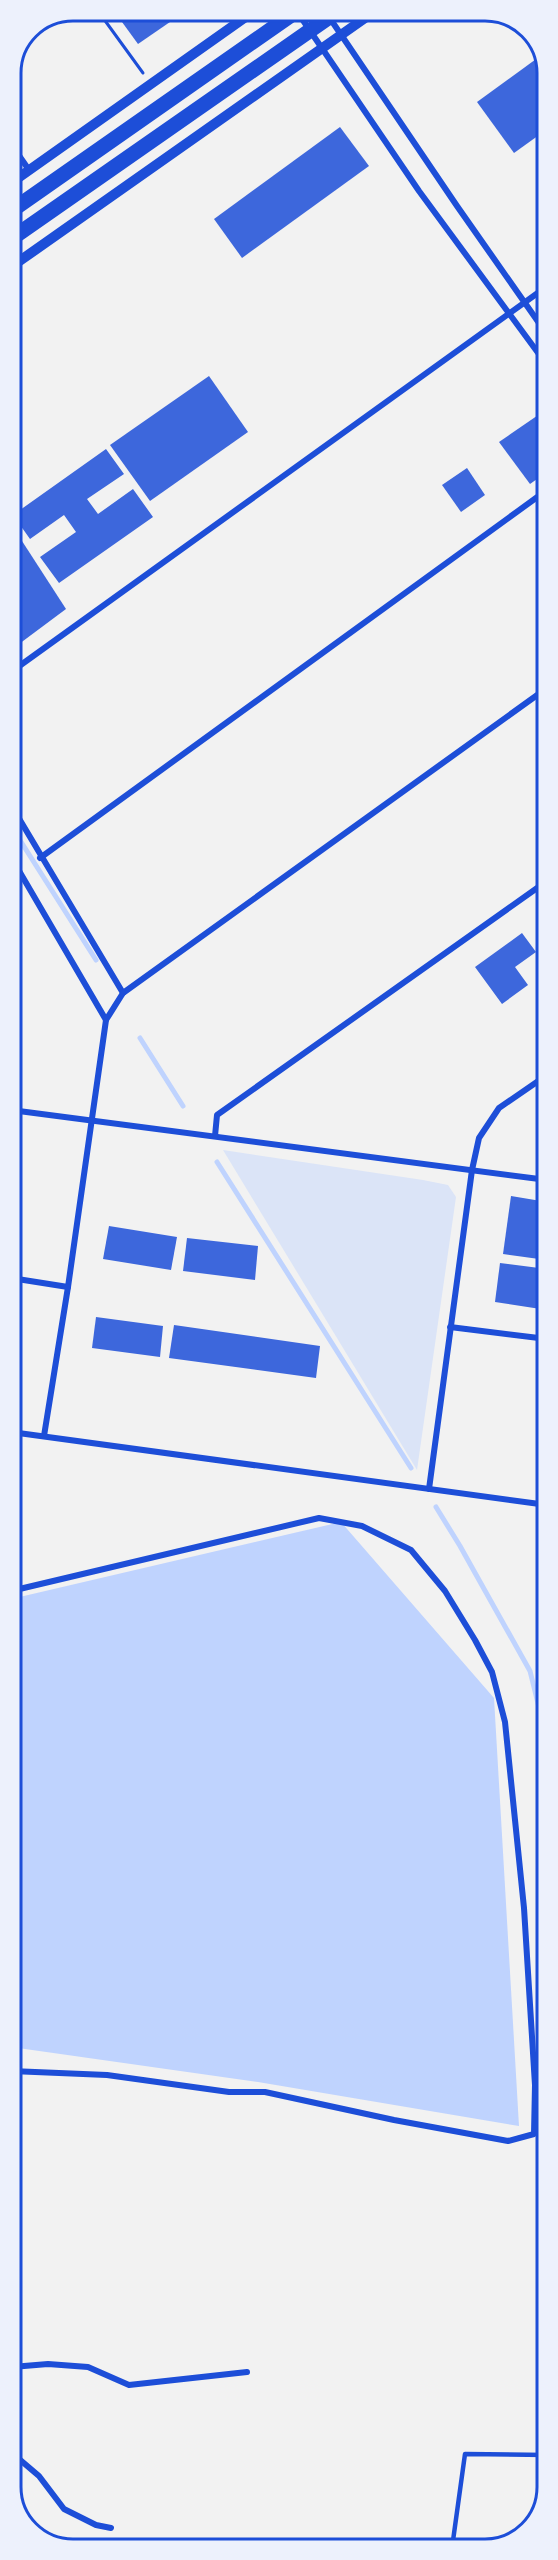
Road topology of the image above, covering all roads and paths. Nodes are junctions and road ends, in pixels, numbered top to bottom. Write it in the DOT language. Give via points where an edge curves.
graph roads {
  1 [pos="106,21"];
  2 [pos="240,21"];
  3 [pos="283,21"];
  4 [pos="304,21"];
  5 [pos="321,21"];
  6 [pos="335,21"];
  7 [pos="361,21"];
  8 [pos="310,30"];
  9 [pos="342,35"];
  10 [pos="322,48"];
  11 [pos="144,75"];
  12 [pos="21,159"];
  13 [pos="29,170"];
  14 [pos="21,175"];
  15 [pos="21,203"];
  16 [pos="21,232"];
  17 [pos="21,260"];
  18 [pos="537,294"];
  19 [pos="524,303"];
  20 [pos="509,312"];
  21 [pos="537,321"];
  22 [pos="537,352"];
  23 [pos="537,496"];
  24 [pos="21,665"];
  25 [pos="537,695"];
  26 [pos="21,824"];
  27 [pos="40,858"];
  28 [pos="21,873"];
  29 [pos="537,888"];
  30 [pos="123,993"];
  31 [pos="106,1020"];
  32 [pos="537,1082"];
  33 [pos="21,1111"];
  34 [pos="90,1121"];
  35 [pos="215,1136"];
  36 [pos="472,1170"];
  37 [pos="537,1179"];
  38 [pos="21,1280"];
  39 [pos="69,1287"];
  40 [pos="450,1327"];
  41 [pos="537,1338"];
  42 [pos="21,1433"];
  43 [pos="44,1436"];
  44 [pos="429,1489"];
  45 [pos="537,1504"];
  46 [pos="21,1589"];
  47 [pos="21,2071"];
  48 [pos="21,2366"];
  49 [pos="247,2372"];
  50 [pos="537,2456"];
  51 [pos="21,2460"];
  52 [pos="111,2528"];
  53 [pos="453,2539"];
  1 -- 11 [label="path"];
  2 -- 13 [label="street"];
  3 -- 15 [label="main road"];
  4 -- 8 [label="street"];
  5 -- 8 [label="main road"];
  6 -- 9 [label="street"];
  7 -- 9 [label="street"];
  8 -- 10 [label="street"];
  8 -- 16 [label="main road"];
  9 -- 10 [label="street"];
  9 -- 19 [label="street"];
  10 -- 17 [label="street"];
  10 -- 20 [label="street" via="419,191"];
  12 -- 13 [label="street"];
  13 -- 14 [label="street"];
  18 -- 19 [label="street"];
  19 -- 20 [label="street"];
  19 -- 21 [label="street"];
  20 -- 22 [label="street"];
  20 -- 24 [label="street"];
  23 -- 27 [label="street"];
  25 -- 30 [label="street"];
  26 -- 27 [label="street"];
  27 -- 30 [label="street"];
  28 -- 31 [label="street"];
  29 -- 35 [label="street" via="217,1115"];
  30 -- 31 [label="street"];
  31 -- 34 [label="street"];
  32 -- 36 [label="street" via="499,1108 479,1138"];
  33 -- 34 [label="street"];
  34 -- 35 [label="street"];
  34 -- 39 [label="street"];
  35 -- 36 [label="street"];
  36 -- 37 [label="street"];
  36 -- 40 [label="street"];
  38 -- 39 [label="street"];
  39 -- 43 [label="street"];
  40 -- 41 [label="street"];
  40 -- 44 [label="street"];
  42 -- 43 [label="street"];
  43 -- 44 [label="street"];
  44 -- 45 [label="street"];
  46 -- 47 [label="street" via="319,1518 362,1526 411,1550 445,1592 475,1640 492,1672 505,1722 524,1908 535,2085 534,2134 508,2141 265,2092 229,2092 107,2075"];
  48 -- 49 [label="street" via="88,2367 129,2385"];
  50 -- 53 [label="lane" via="465,2454"];
  51 -- 52 [label="street" via="64,2509"];
}
